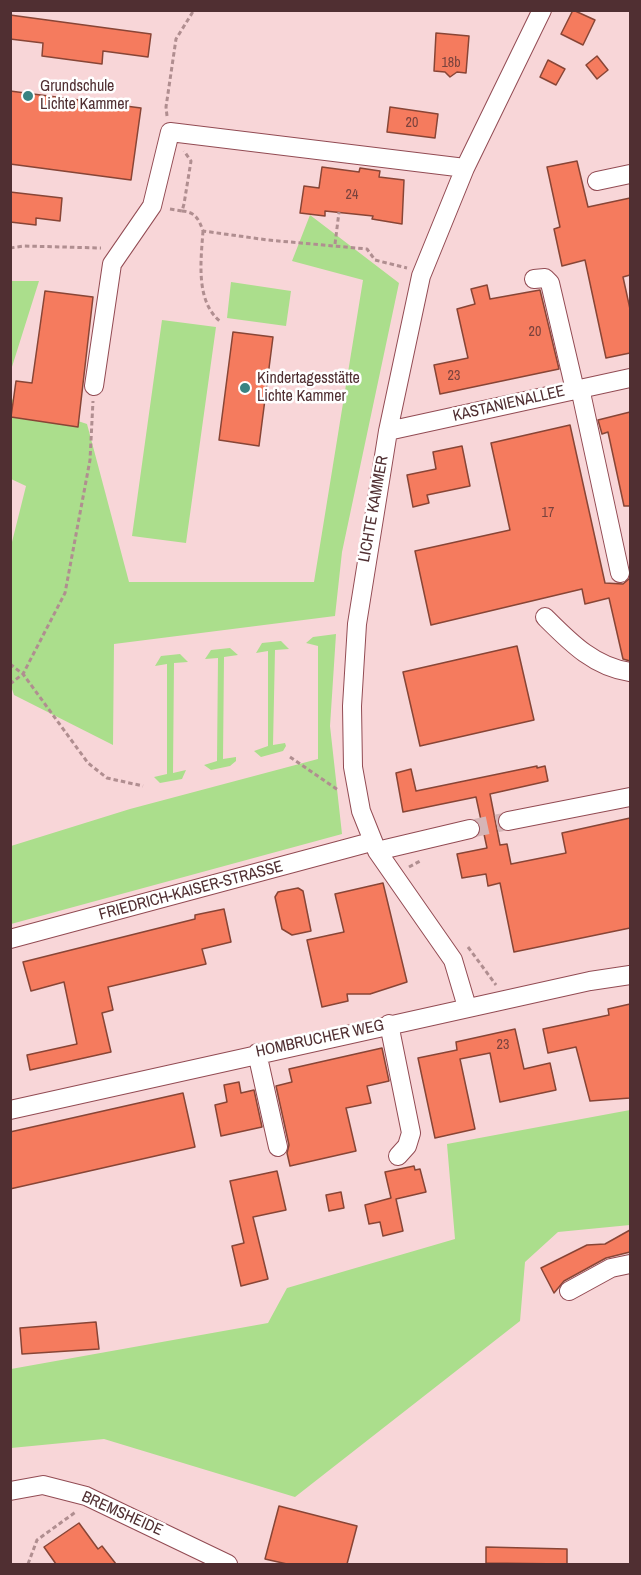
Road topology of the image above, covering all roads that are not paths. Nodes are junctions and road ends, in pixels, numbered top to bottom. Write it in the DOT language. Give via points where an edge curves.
graph roads {
  1 [pos="542,10"];
  2 [pos="465,168"];
  3 [pos="630,174"];
  4 [pos="597,181"];
  5 [pos="534,279"];
  6 [pos="630,378"];
  7 [pos="94,386"];
  8 [pos="578,389"];
  9 [pos="388,431"];
  10 [pos="620,573"];
  11 [pos="544,617"];
  12 [pos="630,672"];
  13 [pos="630,797"];
  14 [pos="508,821"];
  15 [pos="470,829"];
  16 [pos="374,846"];
  17 [pos="10,939"];
  18 [pos="630,975"];
  19 [pos="467,1007"];
  20 [pos="389,1024"];
  21 [pos="257,1053"];
  22 [pos="10,1110"];
  23 [pos="278,1147"];
  24 [pos="398,1156"];
  25 [pos="630,1264"];
  26 [pos="569,1292"];
  27 [pos="10,1491"];
  28 [pos="228,1564"];
  1 -- 2 [label="street, LICHTE KAMMER"];
  2 -- 7 [label="street" via="170,132 152,206 112,264"];
  2 -- 9 [label="street, LICHTE KAMMER" via="423,271"];
  3 -- 4 [label="street"];
  5 -- 8 [label="street" via="544,278 550,283"];
  6 -- 8 [label="street, KASTANIENALLEE"];
  8 -- 9 [label="street, KASTANIENALLEE"];
  8 -- 10 [label="street"];
  9 -- 16 [label="street, LICHTE KAMMER" via="362,576 352,706 353,767 361,811"];
  11 -- 12 [label="street" via="576,648 611,670"];
  13 -- 14 [label="street"];
  15 -- 16 [label="street, FRIEDRICH-KAISER-STRASSE"];
  16 -- 17 [label="street, FRIEDRICH-KAISER-STRASSE"];
  16 -- 19 [label="street, LICHTE KAMMER" via="453,960"];
  18 -- 19 [label="street, HOMBRUCHER WEG"];
  19 -- 20 [label="street, HOMBRUCHER WEG"];
  20 -- 21 [label="street, HOMBRUCHER WEG"];
  20 -- 24 [label="street" via="411,1133"];
  21 -- 22 [label="street, HOMBRUCHER WEG"];
  21 -- 23 [label="street"];
  25 -- 26 [label="street" via="611,1268"];
  27 -- 28 [label="street, BREMSHEIDE" via="43,1485 86,1496"];
}
